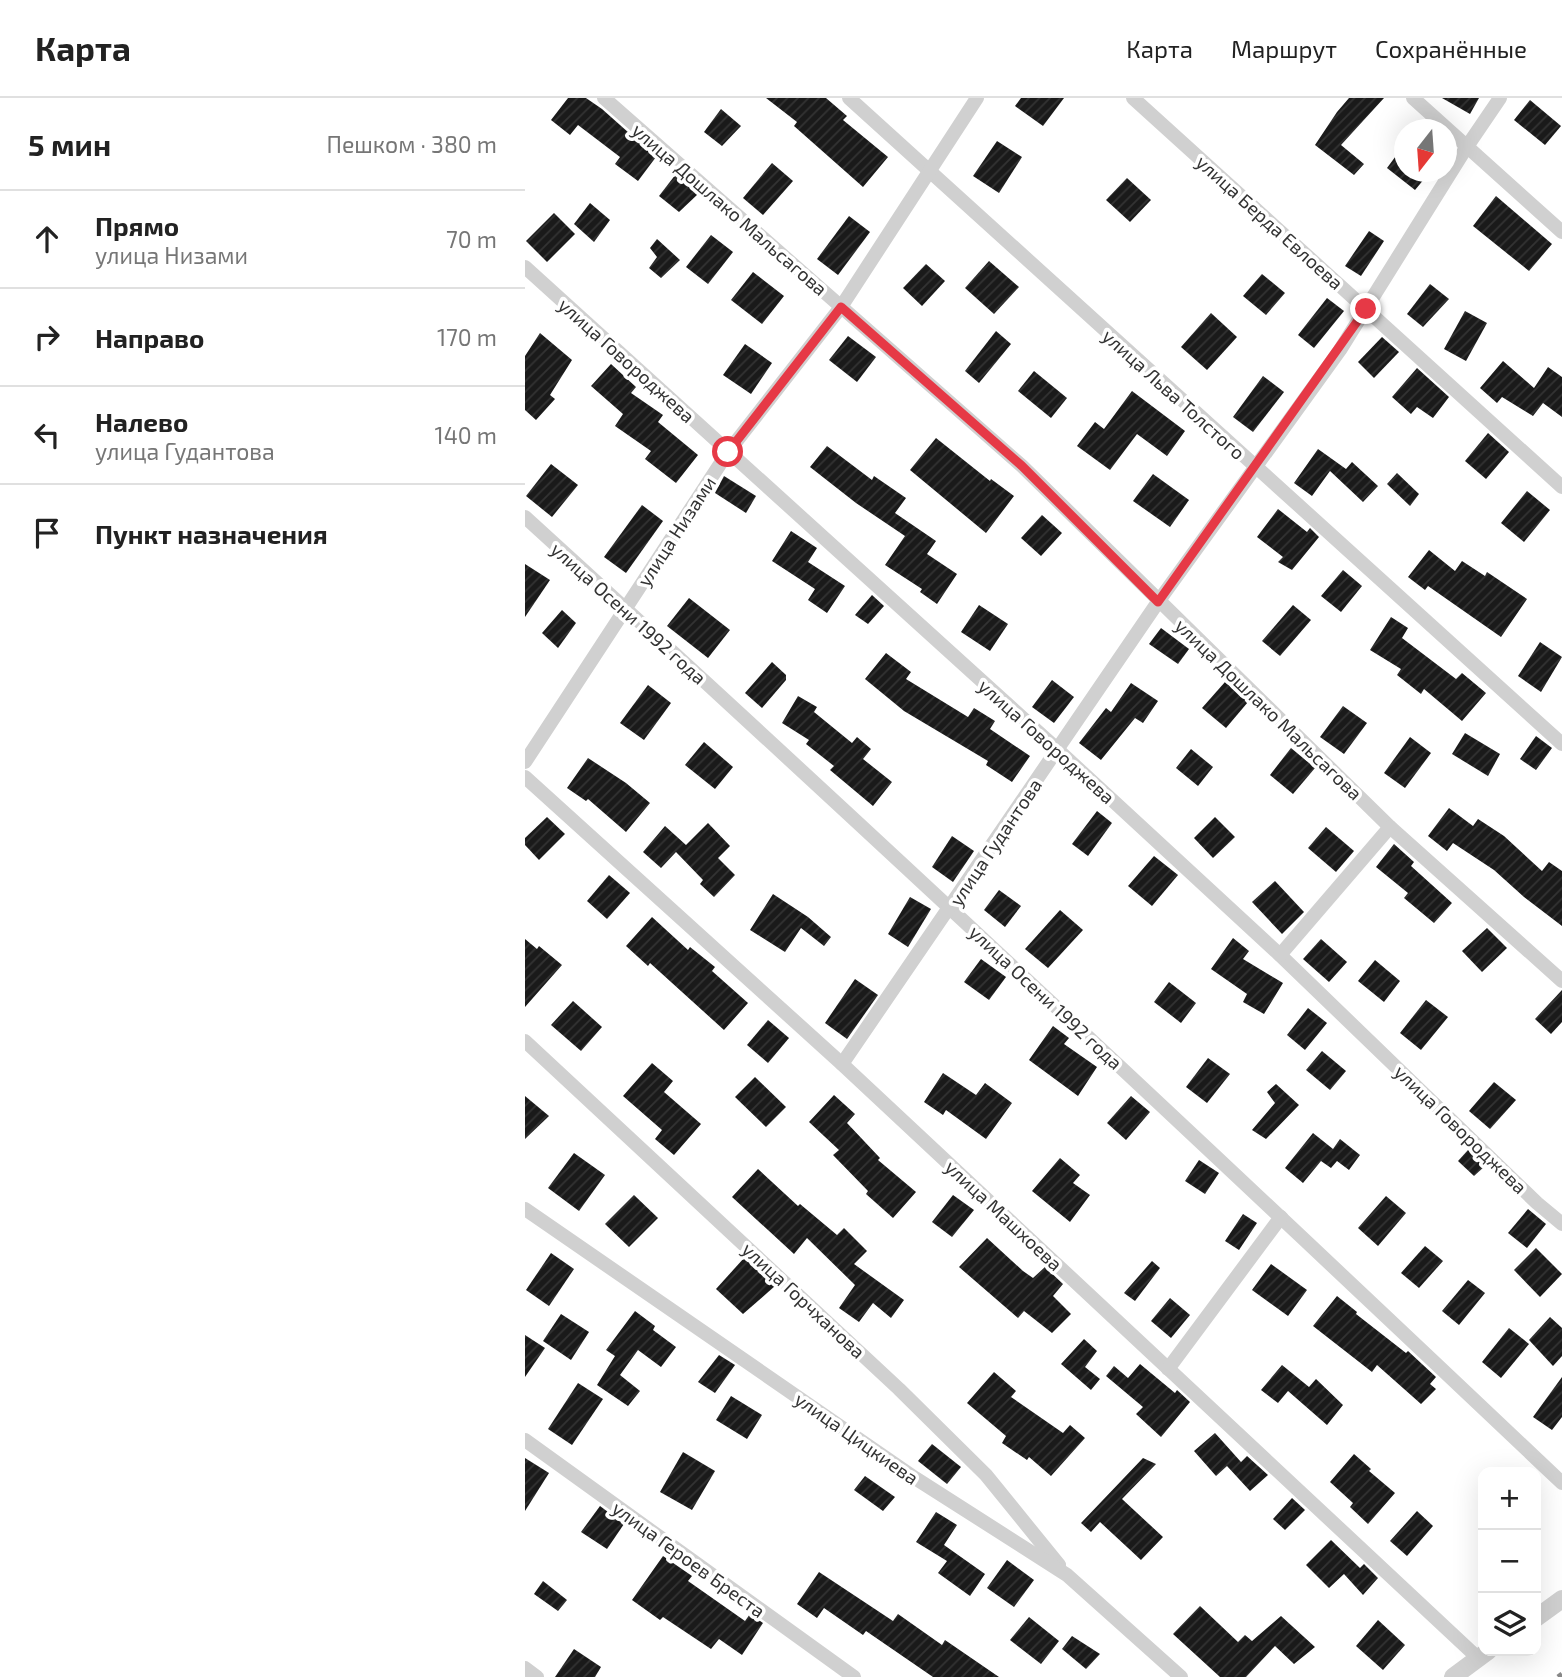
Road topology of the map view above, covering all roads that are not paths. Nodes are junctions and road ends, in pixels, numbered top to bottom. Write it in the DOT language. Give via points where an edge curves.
graph roads {
  1 [pos="604,98"];
  2 [pos="849,98"];
  3 [pos="977,98"];
  4 [pos="1133,98"];
  5 [pos="1413,98"];
  6 [pos="1500,98"];
  7 [pos="1466,148"];
  8 [pos="930,172"];
  9 [pos="1562,232"];
  10 [pos="525,267"];
  11 [pos="841,307"];
  12 [pos="1366,309"];
  13 [pos="728,452"];
  14 [pos="1255,468"];
  15 [pos="1562,487"];
  16 [pos="525,517"];
  17 [pos="1158,602"];
  18 [pos="625,609"];
  19 [pos="1562,744"];
  20 [pos="1058,750"];
  21 [pos="525,762"];
  22 [pos="525,778"];
  23 [pos="1390,827"];
  24 [pos="950,907"];
  25 [pos="1280,955"];
  26 [pos="1562,981"];
  27 [pos="525,1041"];
  28 [pos="842,1065"];
  29 [pos="525,1209"];
  30 [pos="1281,1217"];
  31 [pos="1562,1224"];
  32 [pos="1168,1369"];
  33 [pos="525,1440"];
  34 [pos="1562,1483"];
  35 [pos="1067,1575"];
  36 [pos="1562,1599"];
  37 [pos="1541,1614"];
  38 [pos="1478,1649"];
  39 [pos="1480,1656"];
  40 [pos="525,1668"];
  41 [pos="537,1677"];
  42 [pos="854,1677"];
  43 [pos="1181,1677"];
  44 [pos="1453,1677"];
  1 -- 11 [label="street, улица Дошлако Мальсагова"];
  2 -- 8 [label="street, улица Льва Толстого"];
  3 -- 8 [label="street, улица Низами"];
  4 -- 12 [label="street, улица Берда Евлоева"];
  5 -- 7 [label="street"];
  6 -- 7 [label="street, улица Гудантова"];
  7 -- 9 [label="street"];
  7 -- 12 [label="street, улица Гудантова"];
  8 -- 11 [label="street, улица Низами"];
  8 -- 14 [label="street, улица Льва Толстого"];
  10 -- 13 [label="street, улица Говороджева"];
  11 -- 13 [label="street, улица Низами"];
  11 -- 17 [label="street, улица Дошлако Мальсагова" via="1022,466"];
  12 -- 14 [label="street, улица Гудантова"];
  12 -- 15 [label="street, улица Берда Евлоева"];
  13 -- 18 [label="street, улица Низами"];
  13 -- 20 [label="street, улица Говороджева"];
  14 -- 17 [label="street, улица Гудантова"];
  14 -- 19 [label="street, улица Льва Толстого"];
  16 -- 18 [label="street, улица Осени 1992 года"];
  17 -- 20 [label="street, улица Гудантова"];
  17 -- 23 [label="street, улица Дошлако Мальсагова"];
  18 -- 21 [label="street, улица Низами"];
  18 -- 24 [label="street, улица Осени 1992 года"];
  20 -- 24 [label="street, улица Гудантова"];
  20 -- 25 [label="street, улица Говороджева"];
  22 -- 28 [label="street, улица Машхоева"];
  23 -- 25 [label="street"];
  23 -- 26 [label="street, улица Дошлако Мальсагова"];
  24 -- 28 [label="street, улица Гудантова"];
  24 -- 30 [label="street, улица Осени 1992 года"];
  25 -- 31 [label="street, улица Говороджева"];
  27 -- 35 [label="street, улица Горчханова" via="928,1417 986,1475"];
  28 -- 32 [label="street, улица Машхоева"];
  29 -- 35 [label="street, улица Цицкиева" via="915,1478"];
  30 -- 32 [label="street"];
  30 -- 34 [label="street, улица Осени 1992 года"];
  32 -- 38 [label="street, улица Машхоева"];
  33 -- 42 [label="street, улица Героев Бреста"];
  35 -- 43 [label="street, улица Цицкиева"];
  36 -- 37 [label="street"];
  39 -- 44 [label="street"];
  40 -- 41 [label="street"];
}
